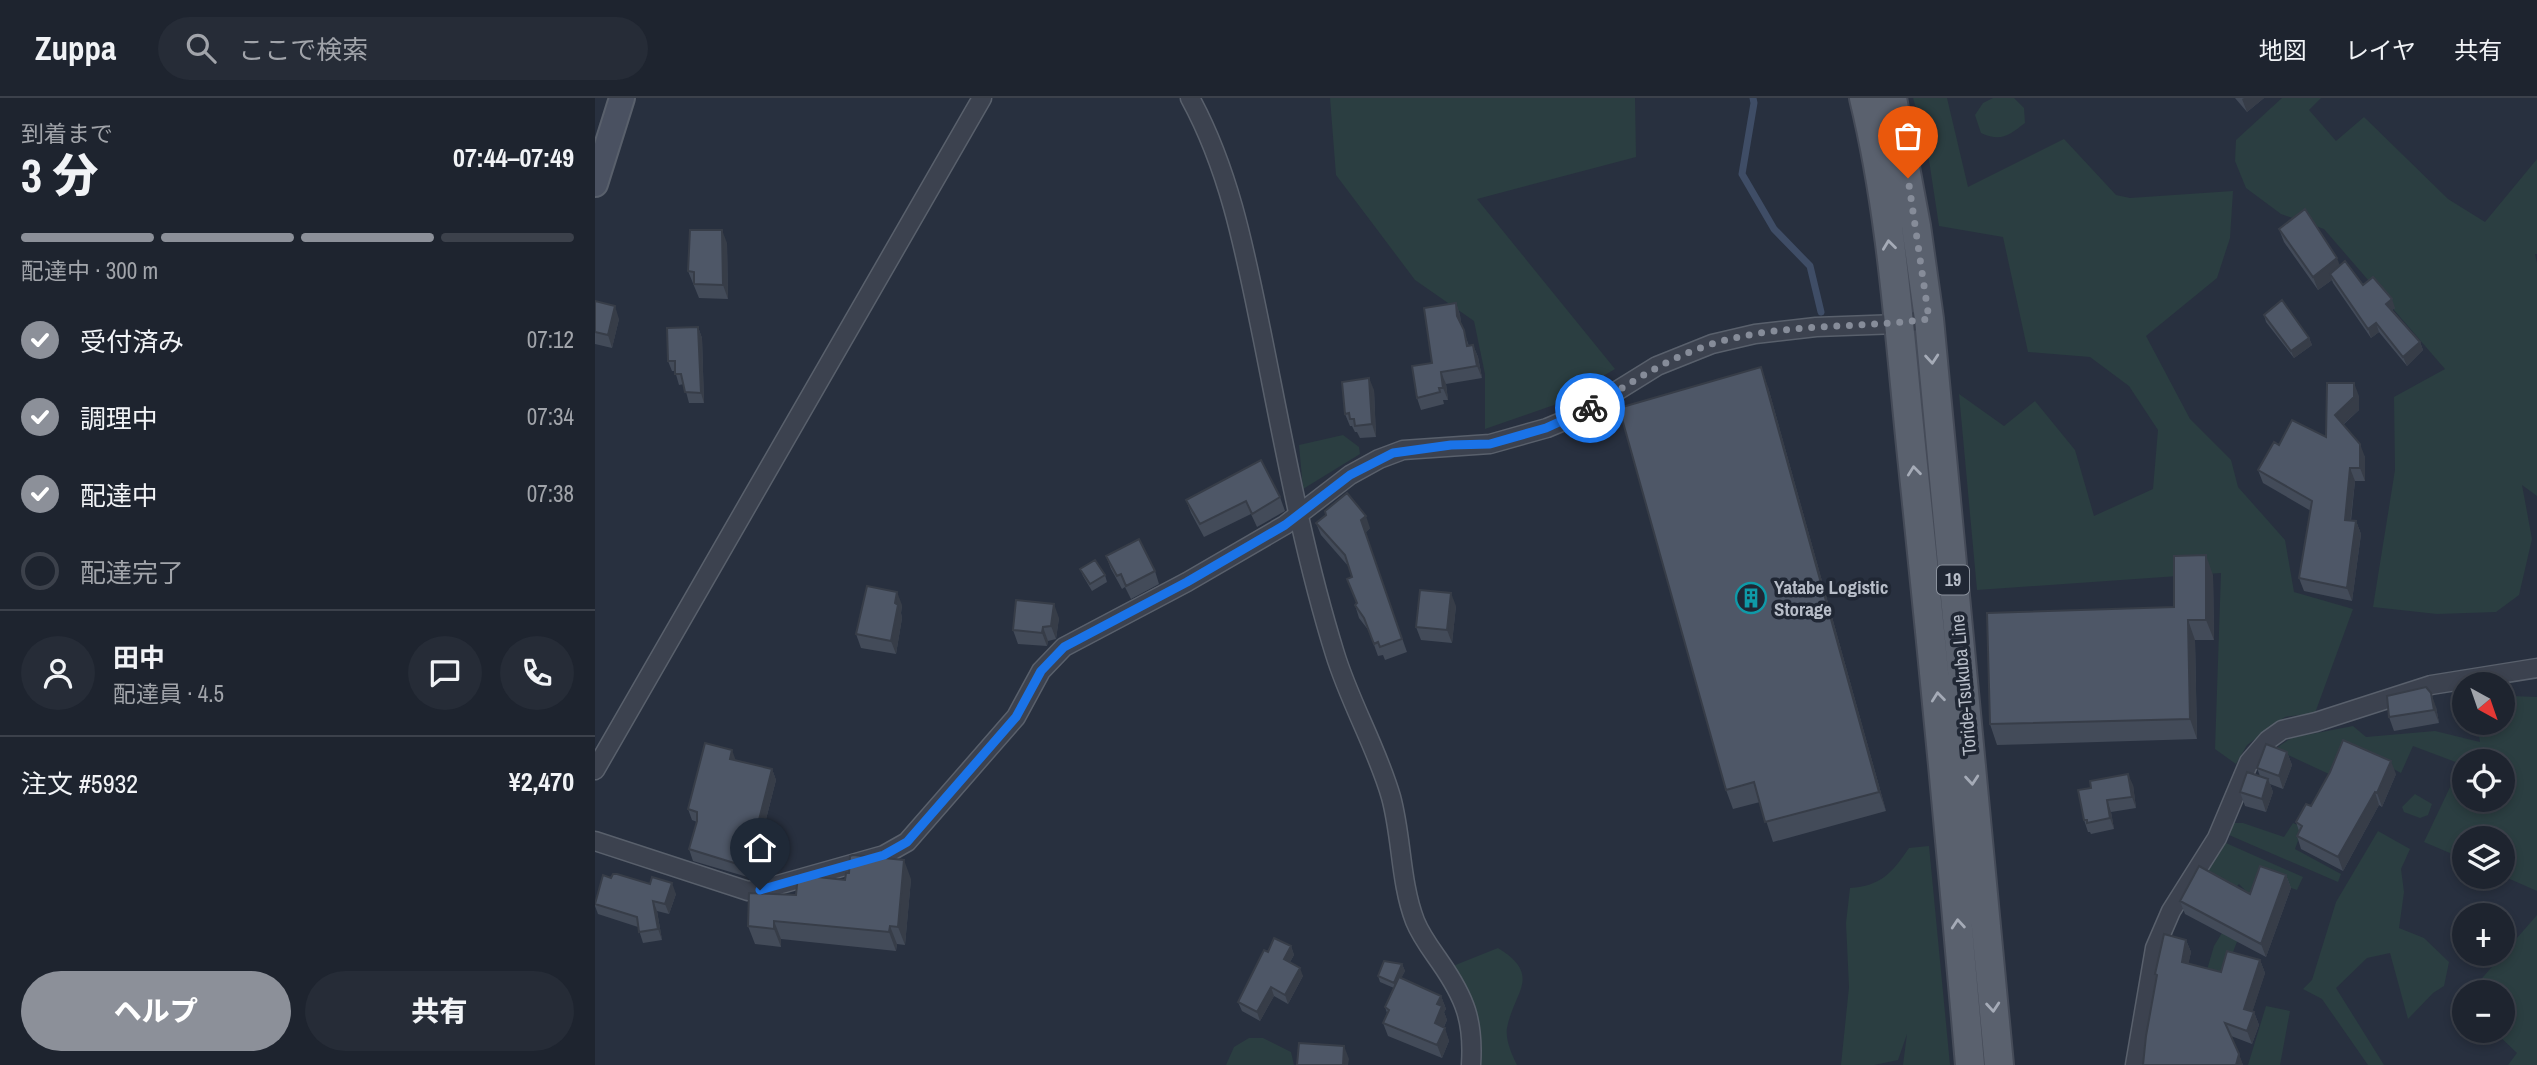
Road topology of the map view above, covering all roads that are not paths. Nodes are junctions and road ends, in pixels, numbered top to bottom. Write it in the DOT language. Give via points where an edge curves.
graph roads {
  1 [pos="622,98"];
  2 [pos="982,98"];
  3 [pos="1190,98"];
  4 [pos="1864,98"];
  5 [pos="1892,98"];
  6 [pos="595,184"];
  7 [pos="1929,319"];
  8 [pos="1898,324"];
  9 [pos="1297,514"];
  10 [pos="2537,668"];
  11 [pos="595,770"];
  12 [pos="595,841"];
  13 [pos="1471,1065"];
  14 [pos="1971,1065"];
  15 [pos="1999,1065"];
  16 [pos="2135,1065"];
  1 -- 6 [label="street"];
  2 -- 11 [label="street"];
  3 -- 9 [label="street" via="1212,145 1241,230"];
  8 -- 4 [label="main road, Toride-Tsukuba Line / 19, one-way"];
  5 -- 7 [label="main road, Toride-Tsukuba Line / 19"];
  7 -- 8 [label="street"];
  7 -- 15 [label="main road, Toride-Tsukuba Line / 19, one-way"];
  8 -- 9 [label="street" via="1816,327 1711,344 1657,366 1578,415 1546,428 1490,444 1393,453 1350,475"];
  14 -- 8 [label="main road, Toride-Tsukuba Line / 19, one-way" via="1944,755"];
  9 -- 12 [label="street" via="1187,582 1064,647 1041,671 1016,717 907,842 884,855 748,891"];
  9 -- 13 [label="street" via="1335,654 1392,801 1415,920 1466,1005"];
  10 -- 16 [label="street" via="2431,685 2282,730 2267,740 2249,762 2217,838 2155,948"];
}
